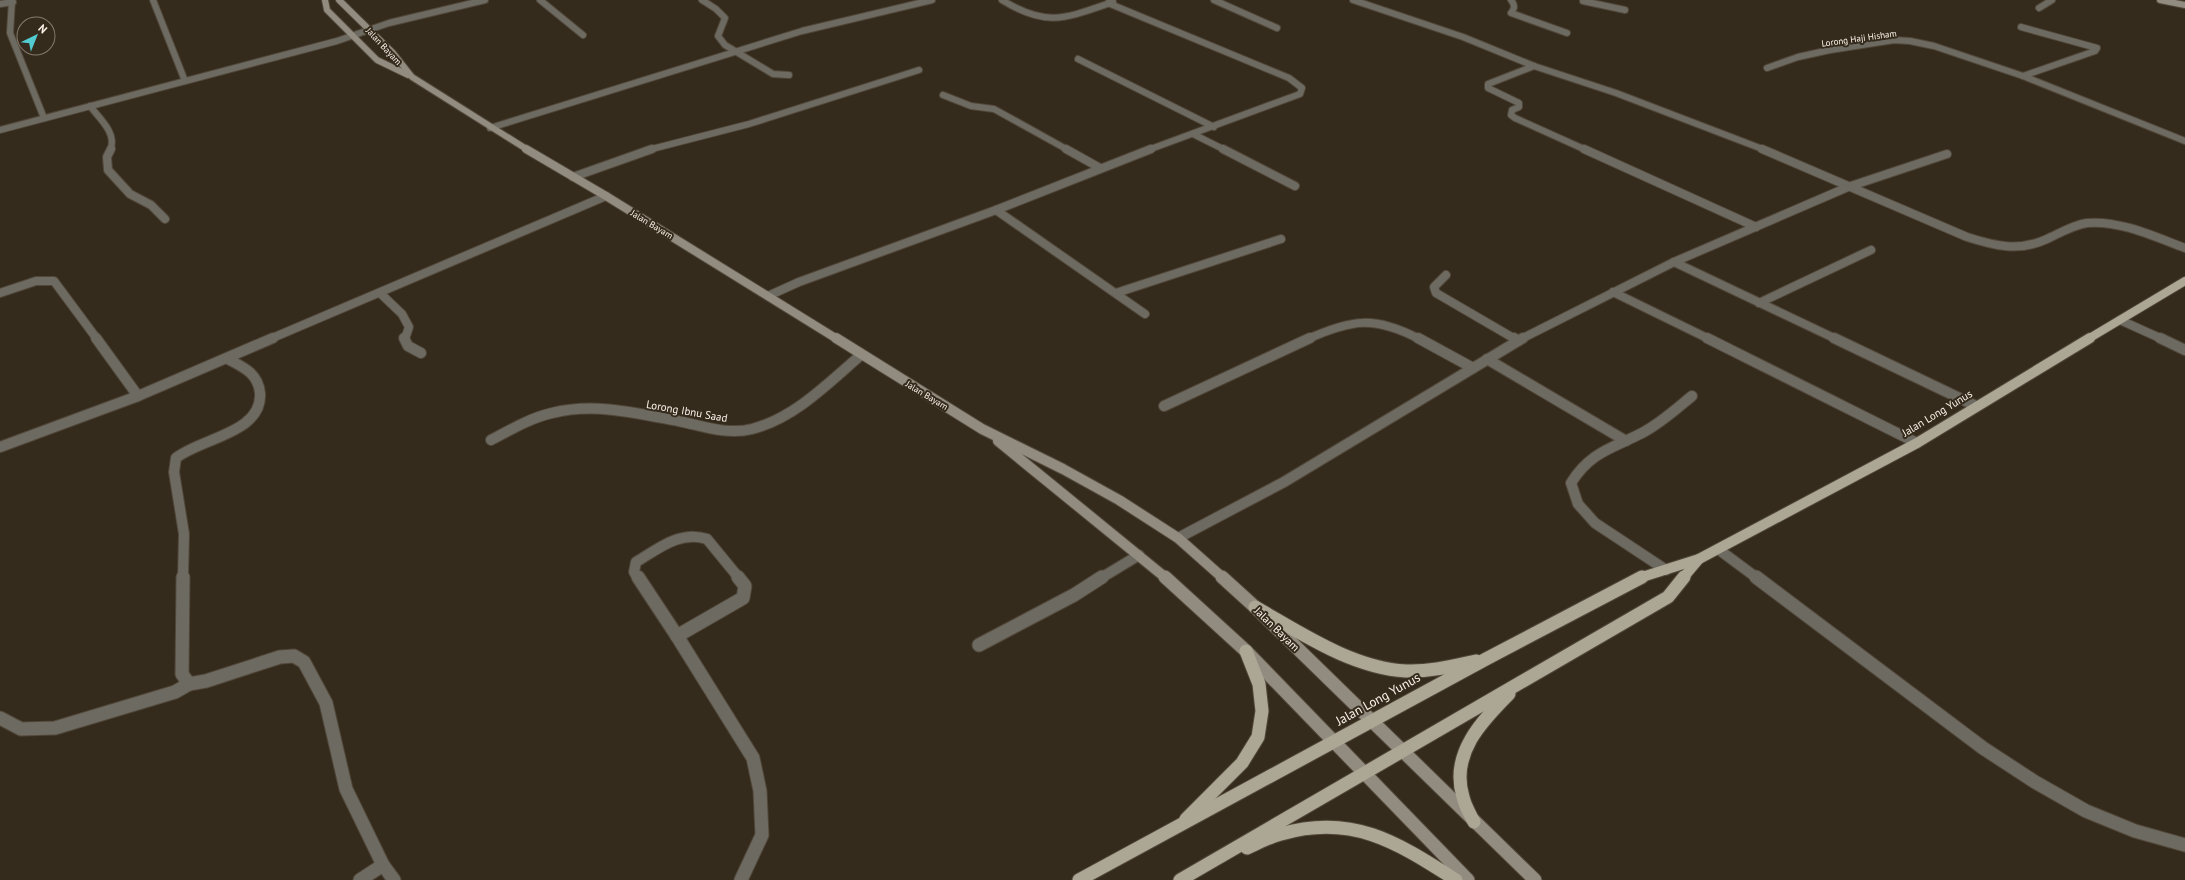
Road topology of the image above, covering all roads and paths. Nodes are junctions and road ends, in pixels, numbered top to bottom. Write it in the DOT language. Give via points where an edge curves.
graph roads {
  1 [pos="153,0"];
  2 [pos="325,0"];
  3 [pos="339,0"];
  4 [pos="485,0"];
  5 [pos="540,0"];
  6 [pos="702,0"];
  7 [pos="932,0"];
  8 [pos="1002,0"];
  9 [pos="1117,0"];
  10 [pos="1214,0"];
  11 [pos="1353,0"];
  12 [pos="1510,0"];
  13 [pos="1583,0"];
  14 [pos="2052,0"];
  15 [pos="2160,0"];
  16 [pos="13,1"];
  17 [pos="0,4"];
  18 [pos="1108,4"];
  19 [pos="2185,5"];
  20 [pos="2039,8"];
  21 [pos="1625,10"];
  22 [pos="2020,27"];
  23 [pos="1277,28"];
  24 [pos="369,29"];
  25 [pos="1567,33"];
  26 [pos="584,35"];
  27 [pos="351,36"];
  28 [pos="735,51"];
  29 [pos="1078,59"];
  30 [pos="1534,66"];
  31 [pos="1767,68"];
  32 [pos="918,70"];
  33 [pos="789,75"];
  34 [pos="2023,76"];
  35 [pos="412,77"];
  36 [pos="185,80"];
  37 [pos="943,95"];
  38 [pos="90,106"];
  39 [pos="44,118"];
  40 [pos="1214,127"];
  41 [pos="490,128"];
  42 [pos="0,130"];
  43 [pos="1193,134"];
  44 [pos="2185,141"];
  45 [pos="1947,154"];
  46 [pos="1100,168"];
  47 [pos="573,177"];
  48 [pos="1295,186"];
  49 [pos="1848,187"];
  50 [pos="606,196"];
  51 [pos="996,210"];
  52 [pos="165,219"];
  53 [pos="1756,227"];
  54 [pos="1281,239"];
  55 [pos="2185,248"];
  56 [pos="1872,250"];
  57 [pos="1674,262"];
  58 [pos="1446,275"];
  59 [pos="2185,281"];
  60 [pos="1612,292"];
  61 [pos="0,293"];
  62 [pos="380,293"];
  63 [pos="1116,293"];
  64 [pos="768,296"];
  65 [pos="1759,303"];
  66 [pos="1145,314"];
  67 [pos="2120,320"];
  68 [pos="1518,341"];
  69 [pos="2185,350"];
  70 [pos="421,353"];
  71 [pos="861,354"];
  72 [pos="228,358"];
  73 [pos="1488,359"];
  74 [pos="1473,368"];
  75 [pos="138,396"];
  76 [pos="1692,396"];
  77 [pos="1164,406"];
  78 [pos="1976,406"];
  79 [pos="982,429"];
  80 [pos="491,440"];
  81 [pos="1626,441"];
  82 [pos="1917,443"];
  83 [pos="0,447"];
  84 [pos="1178,538"];
  85 [pos="1718,549"];
  86 [pos="1139,555"];
  87 [pos="1699,560"];
  88 [pos="1666,570"];
  89 [pos="1255,607"];
  90 [pos="677,636"];
  91 [pos="979,645"];
  92 [pos="1246,651"];
  93 [pos="1486,659"];
  94 [pos="189,684"];
  95 [pos="1519,685"];
  96 [pos="0,718"];
  97 [pos="1372,721"];
  98 [pos="1334,742"];
  99 [pos="1403,752"];
  100 [pos="1365,774"];
  101 [pos="1474,822"];
  102 [pos="1178,827"];
  103 [pos="2185,845"];
  104 [pos="1208,864"];
  105 [pos="383,865"];
  106 [pos="360,880"];
  107 [pos="394,880"];
  108 [pos="741,880"];
  109 [pos="1079,880"];
  110 [pos="1180,880"];
  111 [pos="1456,880"];
  112 [pos="1468,880"];
  113 [pos="1534,880"];
  1 -- 36 [label="street"];
  2 -- 27 [label="main road" via="327,10"];
  3 -- 24 [label="main road, Jalan Bayam"];
  4 -- 24 [label="street"];
  5 -- 26 [label="street"];
  6 -- 28 [label="street" via="725,18 718,36 725,45"];
  7 -- 28 [label="street" via="802,31"];
  8 -- 18 [label="street" via="1042,19 1060,17"];
  9 -- 18 [label="street"];
  10 -- 23 [label="street"];
  11 -- 30 [label="street" via="1463,37"];
  12 -- 25 [label="street" via="1514,4 1511,13"];
  13 -- 21 [label="street"];
  14 -- 20 [label="street"];
  15 -- 19 [label="main road"];
  16 -- 17 [label="street"];
  16 -- 39 [label="street" via="8,25 10,33"];
  18 -- 40 [label="street" via="1289,78 1302,88 1300,94"];
  22 -- 34 [label="street" via="2097,48 2095,51"];
  24 -- 27 [label="street"];
  24 -- 35 [label="main road, Jalan Bayam"];
  27 -- 35 [label="main road" via="377,60"];
  27 -- 36 [label="street"];
  28 -- 33 [label="street" via="773,74"];
  28 -- 41 [label="street"];
  29 -- 40 [label="street"];
  30 -- 49 [label="street" via="1616,93 1736,138"];
  30 -- 53 [label="street" via="1490,82 1487,86 1519,103 1519,107 1512,110 1511,114 1515,118"];
  31 -- 34 [label="street, Lorong Haji Hisham" via="1798,57 1894,40 1934,46"];
  32 -- 47 [label="street" via="749,124 649,150"];
  34 -- 44 [label="street, Lorong Haji Hisham"];
  35 -- 41 [label="main road, Jalan Bayam"];
  36 -- 38 [label="street"];
  37 -- 46 [label="street" via="971,106 994,109"];
  38 -- 39 [label="street"];
  38 -- 52 [label="street" via="110,132 113,144 107,157 108,170 130,194 151,205"];
  39 -- 42 [label="street"];
  40 -- 43 [label="street"];
  41 -- 47 [label="main road, Jalan Bayam"];
  43 -- 46 [label="street"];
  43 -- 48 [label="street"];
  45 -- 49 [label="street"];
  46 -- 51 [label="street"];
  47 -- 50 [label="main road, Jalan Bayam"];
  49 -- 53 [label="street"];
  49 -- 55 [label="street" via="1967,237 1995,245 2015,248 2031,246 2076,226 2094,223 2118,226"];
  50 -- 62 [label="street"];
  50 -- 64 [label="main road, Jalan Bayam"];
  51 -- 63 [label="street"];
  51 -- 64 [label="street" via="799,282"];
  53 -- 57 [label="street"];
  54 -- 63 [label="street"];
  56 -- 65 [label="street"];
  57 -- 60 [label="street"];
  57 -- 65 [label="street"];
  58 -- 68 [label="street" via="1434,287 1436,294"];
  59 -- 67 [label="main road, Jalan Long Yunus"];
  60 -- 68 [label="street"];
  60 -- 82 [label="street"];
  61 -- 75 [label="street" via="41,280 54,280"];
  62 -- 70 [label="street" via="402,314 409,327 404,338 408,346"];
  62 -- 72 [label="street"];
  63 -- 66 [label="street"];
  64 -- 71 [label="main road, Jalan Bayam"];
  65 -- 78 [label="street"];
  67 -- 69 [label="street"];
  67 -- 78 [label="main road, Jalan Long Yunus"];
  68 -- 73 [label="street"];
  71 -- 79 [label="main road, Jalan Bayam"];
  71 -- 80 [label="street, Lorong Ibnu Saad" via="793,410 773,422 750,430 725,431 619,410 584,408 552,412"];
  72 -- 75 [label="street"];
  72 -- 94 [label="street" via="256,377 260,386 260,404 254,416 236,430 181,453 176,458 174,472 184,534 182,674"];
  73 -- 74 [label="street"];
  73 -- 81 [label="street"];
  74 -- 77 [label="street" via="1398,328 1375,322 1346,324"];
  74 -- 84 [label="street" via="1284,482"];
  75 -- 83 [label="street"];
  76 -- 81 [label="street" via="1655,425"];
  78 -- 82 [label="main road, Jalan Long Yunus"];
  79 -- 84 [label="main road, Jalan Bayam" via="1119,500"];
  79 -- 86 [label="main road, Jalan Bayam"];
  81 -- 88 [label="street" via="1595,453 1577,470 1571,483 1578,504 1595,523"];
  82 -- 85 [label="main road, Jalan Long Yunus"];
  84 -- 89 [label="main road, Jalan Bayam"];
  85 -- 87 [label="main road, Jalan Long Yunus"];
  85 -- 103 [label="street" via="1983,748 2035,782 2086,811 2135,831"];
  86 -- 91 [label="street" via="1074,595"];
  86 -- 92 [label="main road, Jalan Bayam"];
  87 -- 88 [label="main road, Jalan Long Yunus"];
  87 -- 95 [label="main road, Jalan Long Yunus" via="1668,598"];
  88 -- 93 [label="main road, Jalan Long Yunus" via="1640,578"];
  89 -- 93 [label="main road" via="1338,650 1368,663 1397,670 1424,671"];
  89 -- 97 [label="main road, Jalan Bayam"];
  90 -- 90 [label="street" via="742,598 745,586 707,539 700,536 690,535 681,538 636,562 634,567 634,572"];
  90 -- 108 [label="street" via="753,758 760,791 762,835"];
  92 -- 98 [label="main road, Jalan Bayam"];
  92 -- 102 [label="main road" via="1259,684 1262,711 1258,737 1242,762"];
  93 -- 97 [label="main road, Jalan Long Yunus"];
  94 -- 96 [label="street" via="175,692 55,728 21,729"];
  94 -- 105 [label="street" via="280,657 294,656 304,662 326,703 346,789"];
  95 -- 99 [label="main road, Jalan Long Yunus"];
  95 -- 101 [label="main road" via="1491,712 1462,752 1462,794"];
  97 -- 98 [label="main road, Jalan Long Yunus"];
  97 -- 99 [label="main road, Jalan Bayam"];
  98 -- 100 [label="main road, Jalan Bayam"];
  98 -- 102 [label="main road, Jalan Long Yunus"];
  99 -- 100 [label="main road, Jalan Long Yunus"];
  99 -- 101 [label="main road, Jalan Bayam"];
  100 -- 104 [label="main road, Jalan Long Yunus"];
  100 -- 112 [label="main road, Jalan Bayam"];
  101 -- 113 [label="main road, Jalan Bayam"];
  102 -- 109 [label="main road, Jalan Long Yunus"];
  104 -- 110 [label="main road, Jalan Long Yunus"];
  104 -- 111 [label="main road" via="1281,834 1326,827 1360,830 1404,847"];
  105 -- 106 [label="street"];
  105 -- 107 [label="street"];
}
